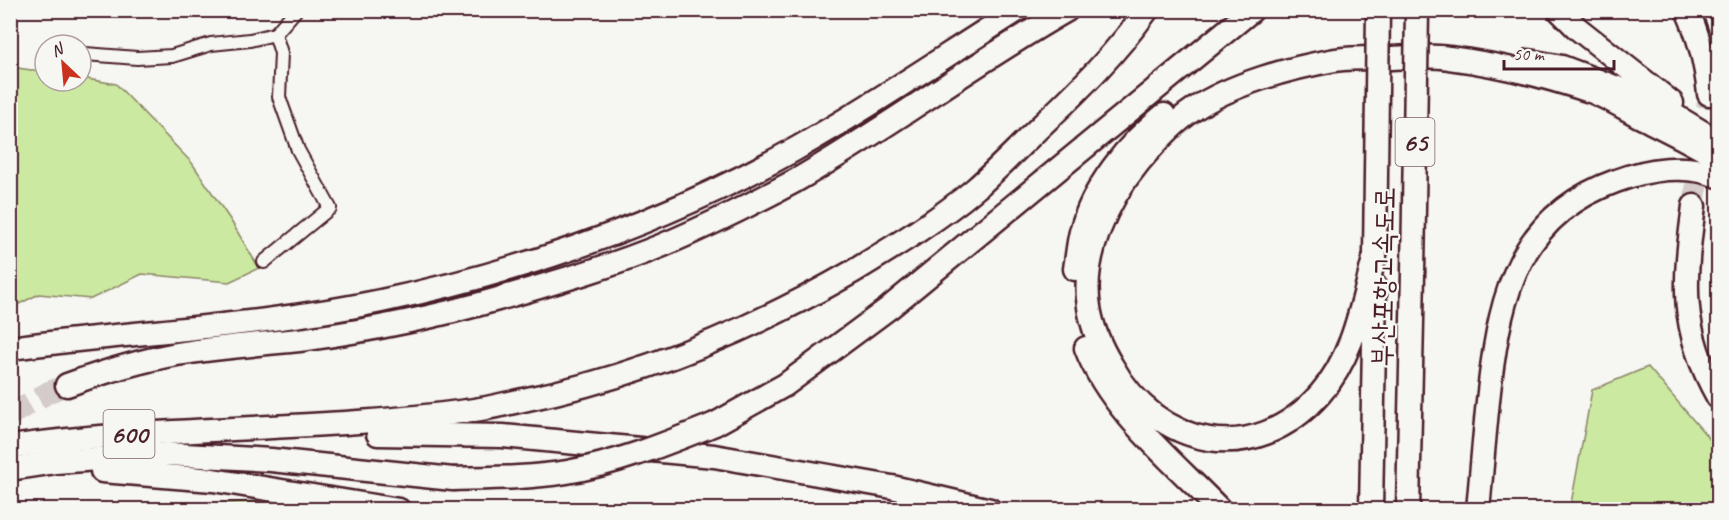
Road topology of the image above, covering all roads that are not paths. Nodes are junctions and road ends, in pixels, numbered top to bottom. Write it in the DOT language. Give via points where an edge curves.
graph roads {
  1 [pos="296,10"];
  2 [pos="1017,10"];
  3 [pos="1067,10"];
  4 [pos="1147,10"];
  5 [pos="1252,10"];
  6 [pos="1378,10"];
  7 [pos="1417,10"];
  8 [pos="1560,10"];
  9 [pos="1686,10"];
  10 [pos="276,34"];
  11 [pos="93,55"];
  12 [pos="1709,94"];
  13 [pos="1719,142"];
  14 [pos="1719,158"];
  15 [pos="1719,176"];
  16 [pos="1694,206"];
  17 [pos="1376,255"];
  18 [pos="264,262"];
  19 [pos="10,348"];
  20 [pos="67,385"];
  21 [pos="1719,397"];
  22 [pos="248,428"];
  23 [pos="10,447"];
  24 [pos="10,469"];
  25 [pos="10,475"];
  26 [pos="399,510"];
  27 [pos="990,510"];
  28 [pos="1220,510"];
  29 [pos="1371,510"];
  30 [pos="1408,510"];
  31 [pos="1478,510"];
  1 -- 10 [label="street"];
  2 -- 19 [label="highway" via="792,151 640,222 549,256 393,299 310,314"];
  3 -- 20 [label="highway" via="795,180 661,246 527,290 428,316 306,339 177,354 101,372"];
  4 -- 22 [label="highway" via="1090,80 974,190 883,254 754,324 626,374 471,411 375,422"];
  5 -- 24 [label="highway, bridge" via="941,266 785,385 715,424 645,451 568,472 453,479 272,460 167,454"];
  6 -- 17 [label="highway, 부산포항고속도로 / 65, bridge"];
  7 -- 30 [label="highway, 부산포항고속도로 / 65, bridge"];
  8 -- 13 [label="highway"];
  9 -- 12 [label="highway" via="1701,44"];
  10 -- 11 [label="street" via="211,44 172,56"];
  10 -- 18 [label="street" via="281,53 279,97 298,150 330,208"];
  13 -- 28 [label="highway" via="1648,100 1562,67 1481,52 1413,45 1299,55 1243,71 1186,98 1135,140 1100,187 1081,231 1075,268 1076,303 1081,333 1104,384 1141,429"];
  14 -- 17 [label="highway" via="1592,92 1526,73 1447,58 1338,60 1235,88 1194,109 1156,141 1126,178 1103,220 1092,251 1089,307 1095,331 1118,377 1151,414 1189,435 1207,440 1242,440 1261,435 1300,414 1336,373 1349,349"];
  15 -- 31 [label="highway" via="1689,170 1635,174 1578,199 1553,218 1535,239 1520,261 1500,314"];
  16 -- 21 [label="highway" via="1686,262 1689,317 1701,361"];
  17 -- 29 [label="highway, 부산포항고속도로 / 65"];
  22 -- 23 [label="highway, 600" via="108,435"];
  22 -- 27 [label="highway" via="504,436 714,456 892,487"];
  25 -- 26 [label="highway" via="135,472 213,480"];
}
